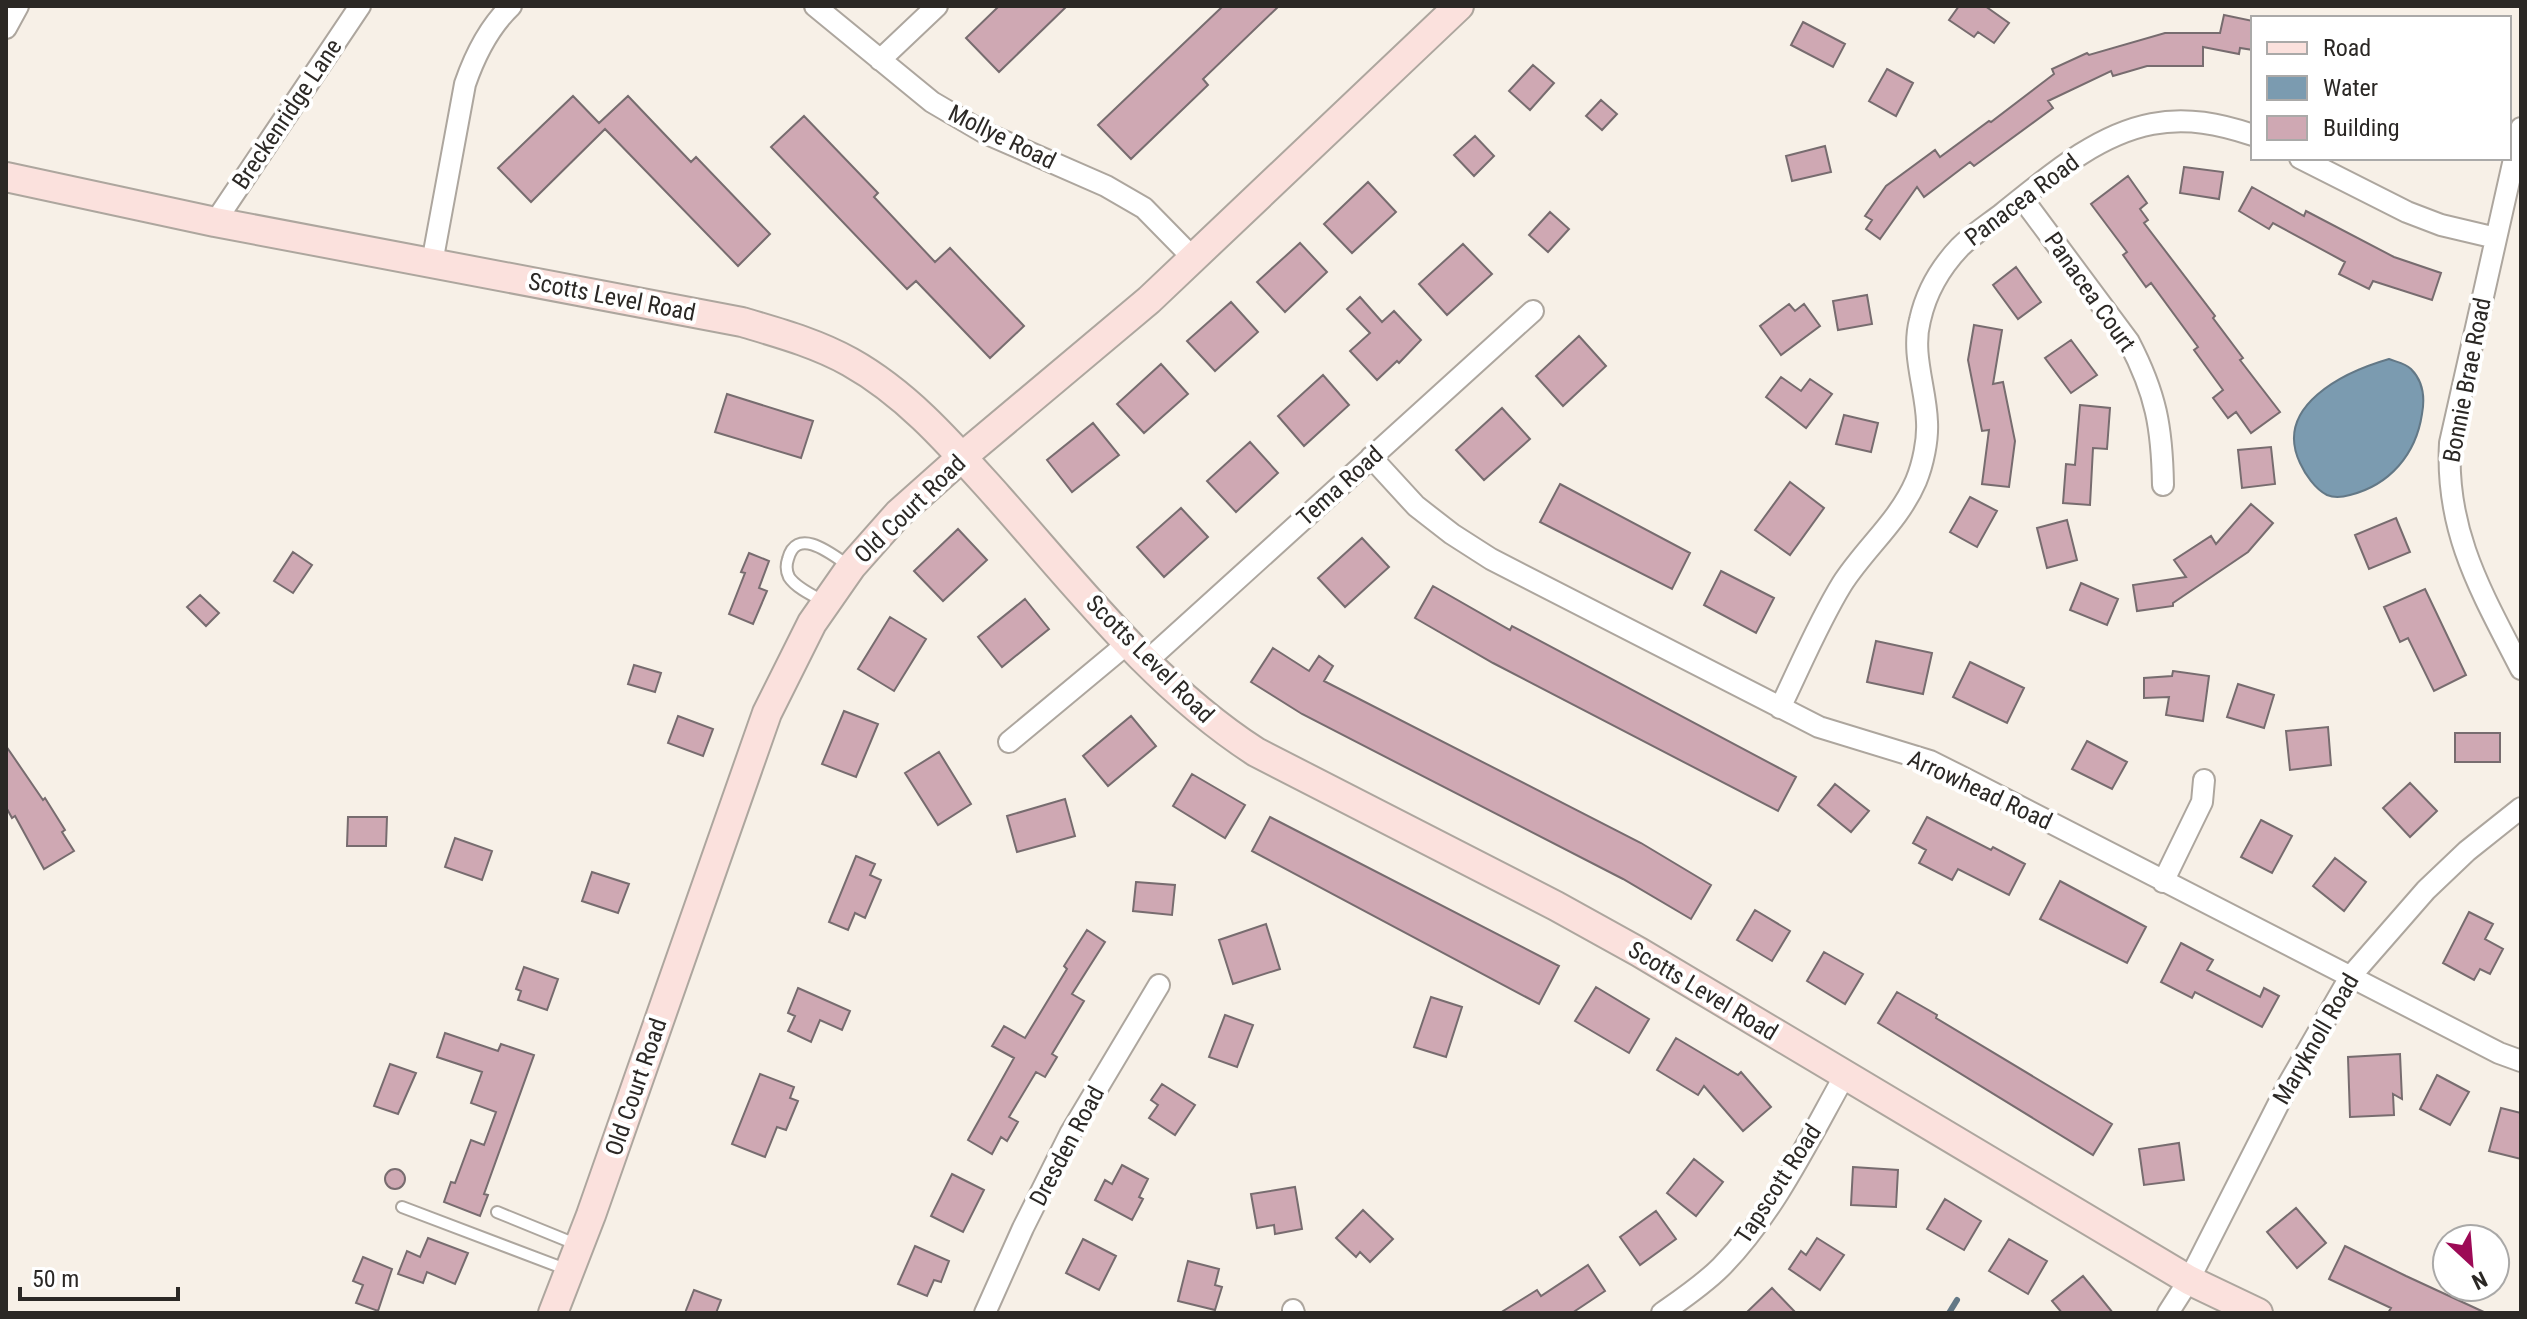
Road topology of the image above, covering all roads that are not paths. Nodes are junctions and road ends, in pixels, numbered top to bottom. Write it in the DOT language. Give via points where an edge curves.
graph roads {
  1 [pos="18,6"];
  2 [pos="360,6"];
  3 [pos="511,6"];
  4 [pos="815,6"];
  5 [pos="937,6"];
  6 [pos="1459,6"];
  7 [pos="6,28"];
  8 [pos="880,60"];
  9 [pos="2521,128"];
  10 [pos="2251,134"];
  11 [pos="2304,160"];
  12 [pos="6,177"];
  13 [pos="2022,198"];
  14 [pos="215,222"];
  15 [pos="2496,238"];
  16 [pos="1194,259"];
  17 [pos="432,263"];
  18 [pos="1533,311"];
  19 [pos="962,457"];
  20 [pos="1371,457"];
  21 [pos="2163,485"];
  22 [pos="851,567"];
  23 [pos="826,603"];
  24 [pos="1138,652"];
  25 [pos="2521,669"];
  26 [pos="1780,708"];
  27 [pos="1009,742"];
  28 [pos="2204,780"];
  29 [pos="2521,808"];
  30 [pos="2163,882"];
  31 [pos="2350,977"];
  32 [pos="1159,985"];
  33 [pos="2521,1061"];
  34 [pos="1845,1075"];
  35 [pos="402,1207"];
  36 [pos="497,1212"];
  37 [pos="575,1258"];
  38 [pos="2189,1280"];
  39 [pos="553,1313"];
  40 [pos="985,1313"];
  41 [pos="1662,1313"];
  42 [pos="2168,1313"];
  43 [pos="2258,1313"];
  1 -- 7 [label="street"];
  2 -- 14 [label="street, Breckenridge Lane"];
  3 -- 17 [label="street" via="474,57 465,84"];
  4 -- 8 [label="street, Mollye Road"];
  5 -- 8 [label="street"];
  6 -- 16 [label="main road, Old Court Road"];
  8 -- 16 [label="street, Mollye Road" via="959,119 1144,208"];
  9 -- 15 [label="street, Bonnie Brae Road"];
  10 -- 13 [label="street, Panacea Road" via="2185,121 2138,128 2096,145"];
  11 -- 15 [label="street" via="2407,212"];
  12 -- 14 [label="main road, Scotts Level Road"];
  13 -- 21 [label="street, Panacea Court" via="2143,368 2162,437"];
  13 -- 26 [label="street, Panacea Road" via="1961,246 1927,297 1917,353 1927,424 1916,480 1902,507 1842,585"];
  14 -- 17 [label="main road, Scotts Level Road"];
  15 -- 25 [label="street, Bonnie Brae Road" via="2450,443 2448,474 2464,552"];
  16 -- 19 [label="main road, Old Court Road"];
  17 -- 19 [label="main road, Scotts Level Road" via="742,322 804,341 882,383"];
  18 -- 20 [label="street, Tema Road"];
  19 -- 22 [label="main road, Old Court Road" via="898,514"];
  19 -- 24 [label="main road, Scotts Level Road"];
  20 -- 24 [label="street, Tema Road"];
  20 -- 26 [label="street, Arrowhead Road" via="1416,506 1491,559"];
  22 -- 23 [label="main road, Old Court Road"];
  22 -- 23 [label="lane" via="813,543 793,547 786,563 791,580"];
  23 -- 37 [label="main road, Old Court Road" via="767,713"];
  24 -- 27 [label="street, Tema Road"];
  24 -- 34 [label="main road, Scotts Level Road" via="1188,702 1256,752 1556,906"];
  26 -- 30 [label="street, Arrowhead Road" via="1819,727 1930,761"];
  28 -- 30 [label="street" via="2202,802"];
  29 -- 31 [label="street, Maryknoll Road" via="2426,890"];
  30 -- 31 [label="street, Arrowhead Road"];
  31 -- 33 [label="street, Arrowhead Road"];
  31 -- 38 [label="street, Maryknoll Road" via="2302,1057"];
  32 -- 40 [label="street, Dresden Road" via="1070,1134"];
  34 -- 38 [label="main road, Scotts Level Road"];
  34 -- 41 [label="street, Tapscott Road" via="1740,1246"];
  35 -- 37 [label="lane"];
  36 -- 37 [label="lane"];
  37 -- 39 [label="main road, Old Court Road"];
  38 -- 42 [label="street, Maryknoll Road"];
  38 -- 43 [label="main road, Scotts Level Road"];
}
